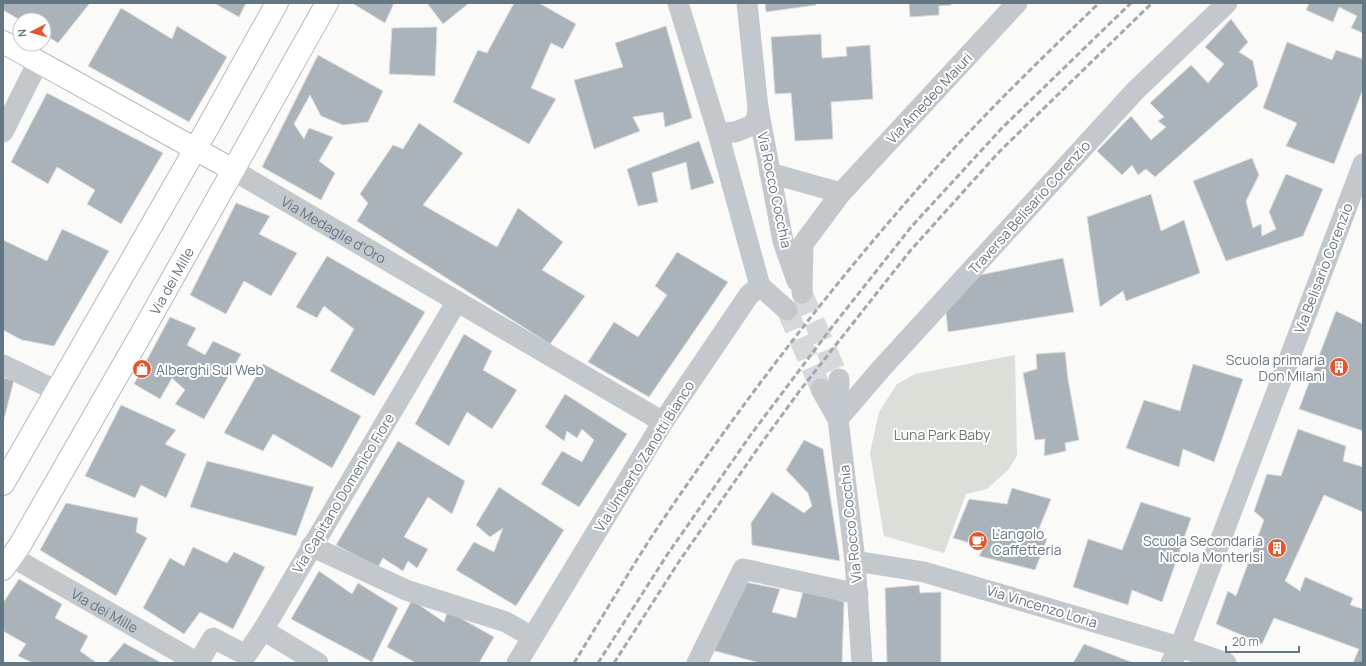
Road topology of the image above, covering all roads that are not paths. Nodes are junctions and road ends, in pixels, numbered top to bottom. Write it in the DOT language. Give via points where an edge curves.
graph roads {
  1 [pos="277,3"];
  2 [pos="327,3"];
  3 [pos="678,3"];
  4 [pos="747,3"];
  5 [pos="1017,3"];
  6 [pos="1227,3"];
  7 [pos="3,42"];
  8 [pos="38,62"];
  9 [pos="758,108"];
  10 [pos="3,132"];
  11 [pos="718,132"];
  12 [pos="196,149"];
  13 [pos="1363,164"];
  14 [pos="233,170"];
  15 [pos="770,173"];
  16 [pos="842,193"];
  17 [pos="760,286"];
  18 [pos="802,293"];
  19 [pos="457,301"];
  20 [pos="787,310"];
  21 [pos="3,364"];
  22 [pos="830,384"];
  23 [pos="57,392"];
  24 [pos="838,419"];
  25 [pos="663,422"];
  26 [pos="3,484"];
  27 [pos="311,546"];
  28 [pos="855,560"];
  29 [pos="7,563"];
  30 [pos="858,594"];
  31 [pos="263,630"];
  32 [pos="532,638"];
  33 [pos="1175,655"];
  34 [pos="198,663"];
  35 [pos="318,663"];
  36 [pos="517,663"];
  37 [pos="697,663"];
  38 [pos="862,663"];
  39 [pos="1226,663"];
  1 -- 12 [label="street"];
  2 -- 14 [label="street, Via dei Mille"];
  3 -- 11 [label="street"];
  4 -- 9 [label="street, Via Rocco Cocchia"];
  5 -- 16 [label="street, Via Amedeo Maiuri"];
  6 -- 24 [label="street, Traversa Belisario Corenzio" via="1135,91"];
  7 -- 8 [label="street, Via Medaglie d'Oro"];
  8 -- 10 [label="street"];
  8 -- 12 [label="street, Via Medaglie d'Oro"];
  9 -- 11 [label="street, Via Rocco Cocchia" via="753,125 736,132"];
  9 -- 15 [label="street, Via Rocco Cocchia"];
  11 -- 17 [label="street"];
  12 -- 14 [label="street, Via Medaglie d'Oro"];
  12 -- 23 [label="street"];
  13 -- 33 [label="street, Via Belisario Corenzio"];
  14 -- 19 [label="street, Via Medaglie d'Oro"];
  14 -- 29 [label="street, Via dei Mille" via="20,545"];
  15 -- 16 [label="street"];
  15 -- 18 [label="street, Via Rocco Cocchia" via="783,241"];
  16 -- 18 [label="street, Via Amedeo Maiuri" via="803,244"];
  17 -- 20 [label="street"];
  17 -- 25 [label="street, Via Umberto Zanotti Bianco" via="749,295"];
  19 -- 25 [label="street, Via Medaglie d'Oro"];
  19 -- 27 [label="street, Via Capitano Domenico Fiore"];
  21 -- 23 [label="street"];
  22 -- 24 [label="street, Via Rocco Cocchia"];
  23 -- 26 [label="street"];
  24 -- 28 [label="street, Via Rocco Cocchia"];
  25 -- 32 [label="street, Via Umberto Zanotti Bianco"];
  27 -- 31 [label="street, Via Capitano Domenico Fiore"];
  27 -- 32 [label="street" via="406,590 506,622"];
  28 -- 30 [label="street, Via Rocco Cocchia"];
  28 -- 33 [label="street, Via Vincenzo Loria" via="924,572"];
  29 -- 34 [label="street, Via dei Mille"];
  30 -- 37 [label="street" via="743,569"];
  30 -- 38 [label="street, Via Rocco Cocchia"];
  31 -- 34 [label="street, Via Capitano Domenico Fiore" via="246,656 213,638"];
  31 -- 35 [label="street"];
  32 -- 36 [label="street, Via Umberto Zanotti Bianco"];
  33 -- 39 [label="street, Via Vincenzo Loria"];
}
